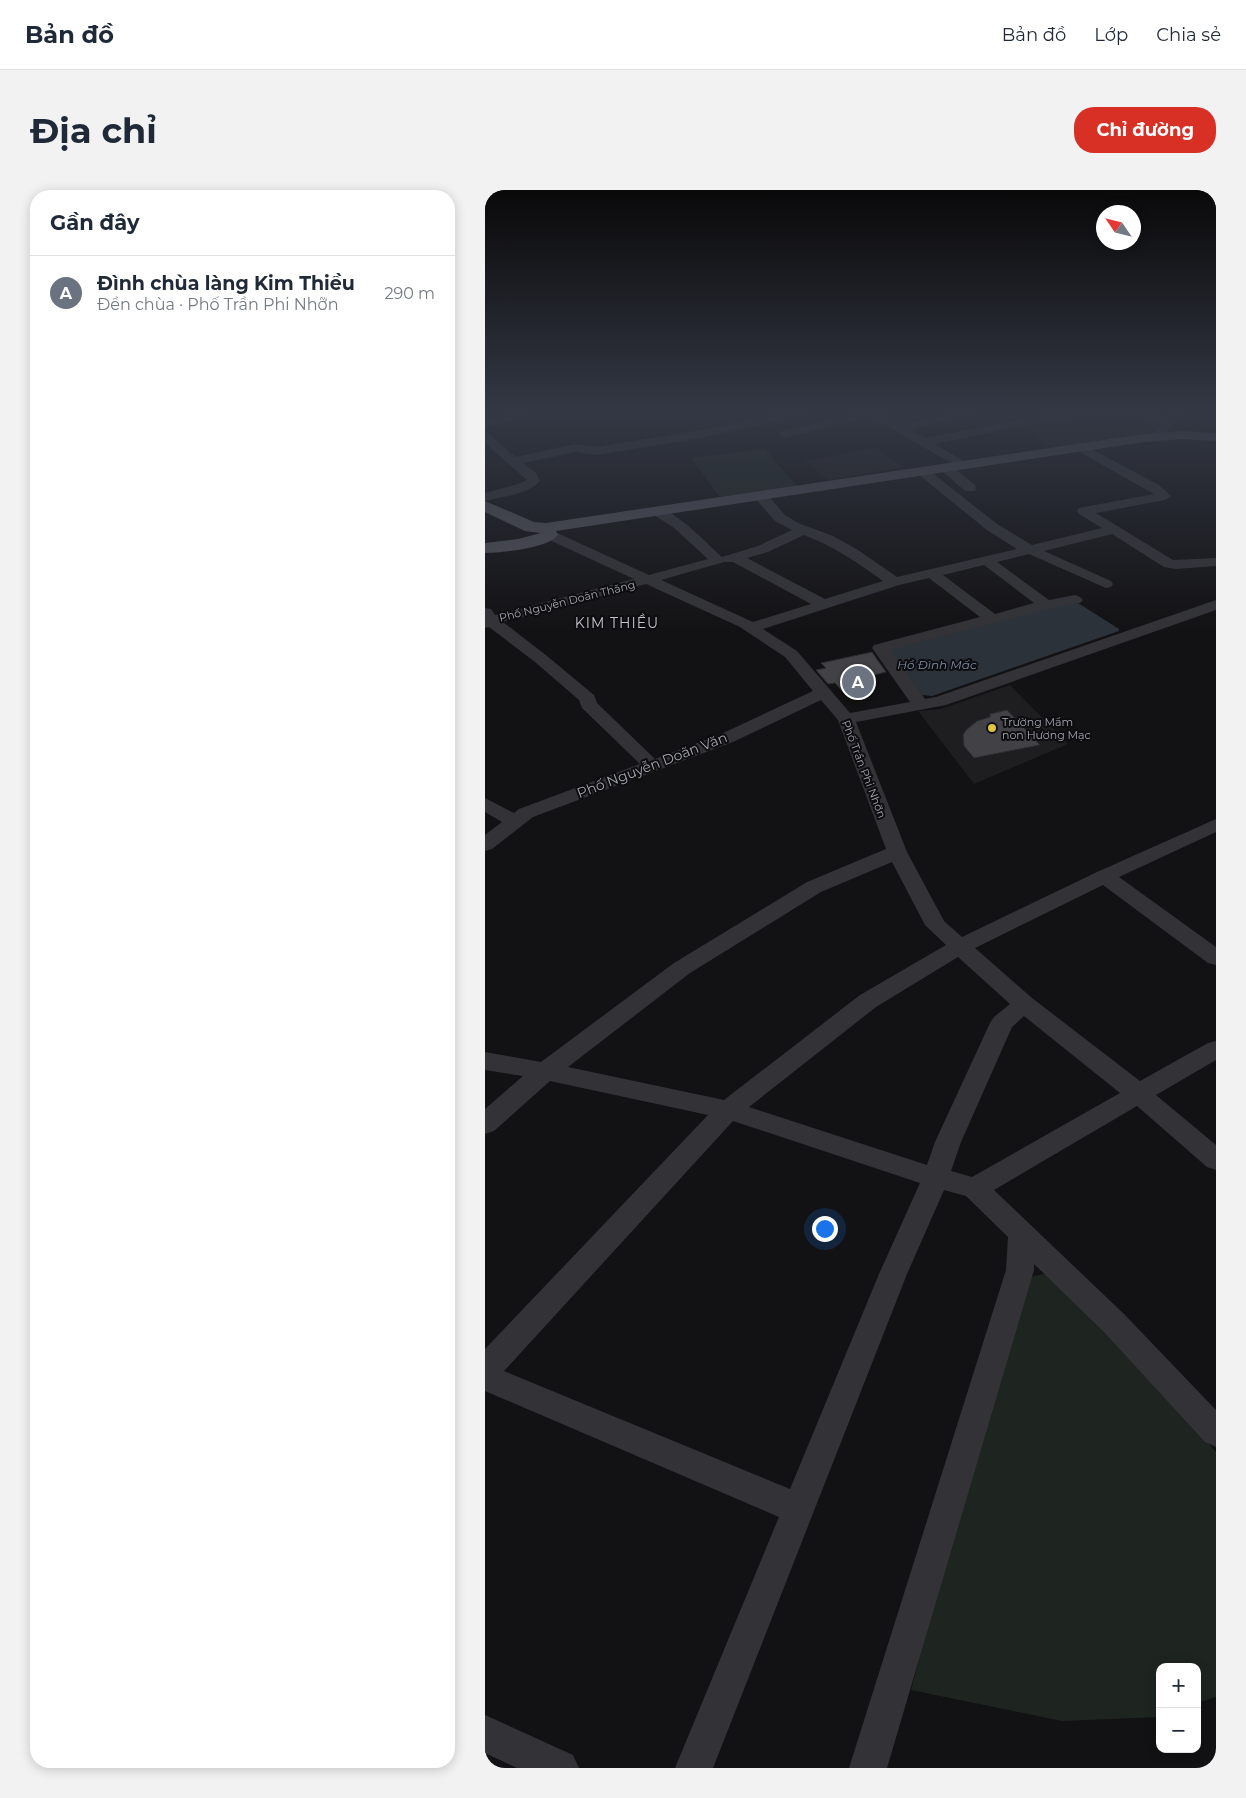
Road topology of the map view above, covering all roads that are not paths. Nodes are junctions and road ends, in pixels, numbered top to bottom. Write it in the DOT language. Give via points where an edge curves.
graph roads {
  1 [pos="527,485"];
  2 [pos="834,485"];
  3 [pos="939,485"];
  4 [pos="966,485"];
  5 [pos="1148,485"];
  6 [pos="970,488"];
  7 [pos="760,496"];
  8 [pos="485,497"];
  9 [pos="485,506"];
  10 [pos="657,511"];
  11 [pos="804,530"];
  12 [pos="1113,530"];
  13 [pos="548,531"];
  14 [pos="485,548"];
  15 [pos="1031,550"];
  16 [pos="735,557"];
  17 [pos="986,560"];
  18 [pos="718,561"];
  19 [pos="1216,562"];
  20 [pos="931,574"];
  21 [pos="649,580"];
  22 [pos="895,582"];
  23 [pos="1106,584"];
  24 [pos="1075,600"];
  25 [pos="1045,604"];
  26 [pos="825,605"];
  27 [pos="1216,605"];
  28 [pos="991,618"];
  29 [pos="487,619"];
  30 [pos="751,628"];
  31 [pos="824,692"];
  32 [pos="921,705"];
  33 [pos="846,719"];
  34 [pos="652,766"];
  35 [pos="485,804"];
  36 [pos="515,821"];
  37 [pos="1216,825"];
  38 [pos="485,845"];
  39 [pos="897,852"];
  40 [pos="1104,876"];
  41 [pos="961,946"];
  42 [pos="1216,958"];
  43 [pos="1024,1004"];
  44 [pos="1216,1049"];
  45 [pos="485,1061"];
  46 [pos="545,1071"];
  47 [pos="1139,1094"];
  48 [pos="728,1110"];
  49 [pos="485,1124"];
  50 [pos="1216,1160"];
  51 [pos="936,1178"];
  52 [pos="975,1188"];
  53 [pos="1022,1234"];
  54 [pos="485,1370"];
  55 [pos="485,1377"];
  56 [pos="1216,1432"];
  57 [pos="799,1509"];
  58 [pos="485,1734"];
  59 [pos="560,1768"];
  60 [pos="694,1768"];
  61 [pos="868,1768"];
  1 -- 8 [label="street"];
  2 -- 7 [label="main road"];
  3 -- 15 [label="street" via="992,527"];
  4 -- 6 [label="street"];
  5 -- 12 [label="street" via="1165,496 1084,511"];
  7 -- 10 [label="main road"];
  7 -- 11 [label="street" via="780,518"];
  9 -- 13 [label="main road"];
  10 -- 13 [label="main road"];
  10 -- 18 [label="street" via="677,524"];
  11 -- 16 [label="street, Phố Nguyễn Doãn Thăng" via="763,549"];
  11 -- 22 [label="street" via="853,553"];
  12 -- 15 [label="street"];
  12 -- 19 [label="street" via="1169,564"];
  13 -- 14 [label="main road" via="535,541"];
  13 -- 21 [label="street, Phố Trần Phi Nhỡn"];
  15 -- 17 [label="street"];
  15 -- 23 [label="street"];
  16 -- 18 [label="street, Phố Nguyễn Doãn Thăng"];
  16 -- 26 [label="street"];
  17 -- 20 [label="street"];
  17 -- 25 [label="street"];
  18 -- 21 [label="street, Phố Nguyễn Doãn Thăng"];
  20 -- 22 [label="street"];
  20 -- 28 [label="street"];
  21 -- 29 [label="street, Phố Nguyễn Doãn Thăng"];
  21 -- 30 [label="street, Phố Trần Phi Nhỡn"];
  22 -- 26 [label="street"];
  24 -- 25 [label="street"];
  25 -- 28 [label="street"];
  26 -- 30 [label="street"];
  27 -- 32 [label="street"];
  28 -- 32 [label="street" via="880,648"];
  29 -- 34 [label="street" via="541,658 587,699 588,704"];
  30 -- 31 [label="street, Phố Trần Phi Nhỡn" via="791,654"];
  31 -- 33 [label="street, Phố Trần Phi Nhỡn"];
  31 -- 34 [label="street, Phố Nguyễn Doãn Văn" via="727,738"];
  32 -- 33 [label="street"];
  33 -- 39 [label="street, Phố Trần Phi Nhỡn"];
  34 -- 36 [label="street, Phố Nguyễn Doãn Văn" via="526,813"];
  35 -- 36 [label="street"];
  36 -- 38 [label="street, Phố Nguyễn Doãn Văn"];
  37 -- 40 [label="street"];
  39 -- 41 [label="street, Phố Trần Phi Nhỡn" via="936,924"];
  39 -- 46 [label="street" via="815,887 681,968"];
  40 -- 41 [label="street"];
  40 -- 42 [label="street"];
  41 -- 43 [label="street, Phố Trần Phi Nhỡn"];
  41 -- 48 [label="street" via="868,1001"];
  43 -- 47 [label="street, Phố Trần Phi Nhỡn"];
  43 -- 51 [label="street" via="1002,1023 948,1142"];
  44 -- 47 [label="street"];
  45 -- 46 [label="street"];
  46 -- 48 [label="street"];
  46 -- 49 [label="street"];
  47 -- 50 [label="street, Phố Trần Phi Nhỡn"];
  47 -- 52 [label="street"];
  48 -- 51 [label="street"];
  48 -- 54 [label="street"];
  51 -- 52 [label="street"];
  51 -- 57 [label="street" via="893,1274"];
  52 -- 53 [label="street"];
  53 -- 56 [label="street" via="1114,1323"];
  53 -- 61 [label="street" via="1020,1270"];
  55 -- 57 [label="street"];
  57 -- 60 [label="street"];
  58 -- 59 [label="street"];
}
